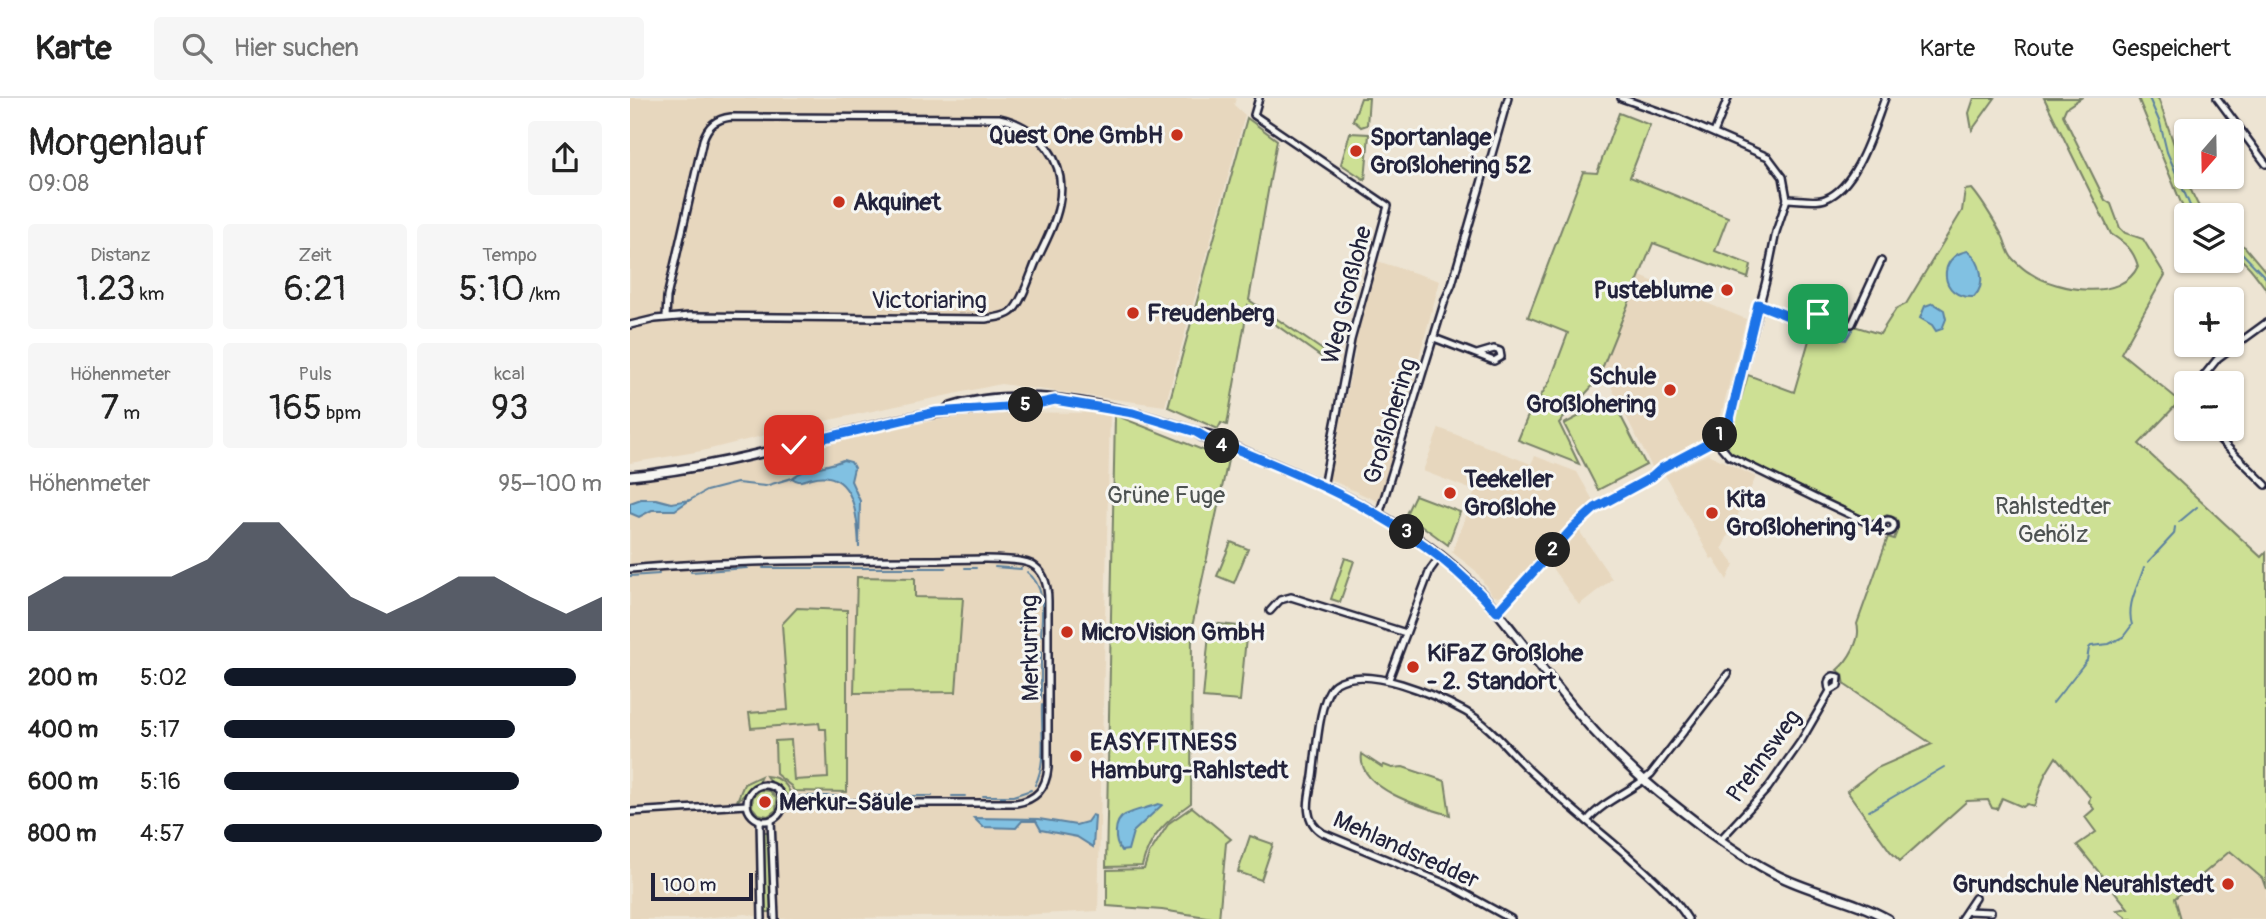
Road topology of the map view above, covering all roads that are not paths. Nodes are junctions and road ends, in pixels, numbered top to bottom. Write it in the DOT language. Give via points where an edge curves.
graph roads {
  1 [pos="1259,98"];
  2 [pos="1508,98"];
  3 [pos="1621,98"];
  4 [pos="1728,98"];
  5 [pos="1885,98"];
  6 [pos="2217,98"];
  7 [pos="1714,133"];
  8 [pos="2266,164"];
  9 [pos="1787,199"];
  10 [pos="1881,261"];
  11 [pos="1758,304"];
  12 [pos="666,318"];
  13 [pos="2266,323"];
  14 [pos="1808,324"];
  15 [pos="630,325"];
  16 [pos="1829,325"];
  17 [pos="1434,338"];
  18 [pos="1477,354"];
  19 [pos="2208,371"];
  20 [pos="1055,400"];
  21 [pos="936,412"];
  22 [pos="1715,440"];
  23 [pos="2221,441"];
  24 [pos="630,475"];
  25 [pos="2266,485"];
  26 [pos="1323,487"];
  27 [pos="1379,514"];
  28 [pos="1882,526"];
  29 [pos="1441,555"];
  30 [pos="630,569"];
  31 [pos="1270,611"];
  32 [pos="1497,612"];
  33 [pos="1406,633"];
  34 [pos="1728,674"];
  35 [pos="1389,679"];
  36 [pos="1830,691"];
  37 [pos="1645,780"];
  38 [pos="782,803"];
  39 [pos="747,805"];
  40 [pos="630,812"];
  41 [pos="760,820"];
  42 [pos="771,820"];
  43 [pos="1587,821"];
  44 [pos="1721,839"];
  45 [pos="1975,898"];
  46 [pos="1967,911"];
  47 [pos="1991,912"];
  48 [pos="762,919"];
  49 [pos="775,919"];
  50 [pos="1511,919"];
  51 [pos="1688,919"];
  52 [pos="1888,919"];
  53 [pos="1961,919"];
  1 -- 26 [label="street, Weg Großlohe" via="1254,116 1388,206 1351,340"];
  2 -- 17 [label="street, Großlohering"];
  3 -- 7 [label="street"];
  4 -- 7 [label="street"];
  5 -- 9 [label="street" via="1857,166 1836,193 1823,201"];
  6 -- 8 [label="street"];
  7 -- 9 [label="street" via="1773,161 1783,177"];
  9 -- 11 [label="street"];
  10 -- 16 [label="street" via="1852,324"];
  11 -- 14 [label="street"];
  11 -- 22 [label="street" via="1729,423"];
  12 -- 12 [label="street, Victoriaring" via="703,140 717,120 999,118 1036,134 1054,159 1059,207 1019,301 1009,313 985,318"];
  12 -- 15 [label="street"];
  13 -- 19 [label="street"];
  14 -- 16 [label="street"];
  14 -- 16 [label="street" via="1818,314"];
  17 -- 18 [label="street, Großlohering"];
  17 -- 27 [label="street, Großlohering"];
  20 -- 21 [label="street"];
  20 -- 21 [label="street" via="994,399"];
  20 -- 26 [label="street" via="1114,409 1196,432"];
  21 -- 24 [label="street" via="715,463"];
  22 -- 28 [label="street" via="1729,456"];
  22 -- 32 [label="street" via="1595,508"];
  23 -- 25 [label="street"];
  26 -- 27 [label="street"];
  27 -- 29 [label="street"];
  29 -- 32 [label="street"];
  29 -- 33 [label="street" via="1430,570"];
  30 -- 38 [label="street, Merkurring" via="754,561 958,560 1021,562 1034,566 1043,576 1048,588 1048,768 1044,787 1036,796 1016,803"];
  31 -- 33 [label="street" via="1277,602 1292,597"];
  32 -- 37 [label="street" via="1571,705"];
  33 -- 35 [label="street"];
  34 -- 37 [label="street"];
  35 -- 43 [label="street, Mehlandsredder" via="1483,723"];
  35 -- 50 [label="street, Mehlandsredder" via="1344,680 1327,694 1308,807 1311,822 1323,833 1451,886"];
  36 -- 44 [label="street, Prehnsweg" via="1774,778"];
  37 -- 43 [label="street" via="1597,809"];
  37 -- 44 [label="street"];
  38 -- 39 [label="street" via="778,791 764,785 752,790"];
  38 -- 42 [label="street"];
  39 -- 40 [label="street"];
  39 -- 41 [label="street"];
  41 -- 42 [label="street"];
  41 -- 48 [label="street"];
  42 -- 49 [label="street"];
  43 -- 51 [label="street, Mehlandsredder" via="1659,883"];
  44 -- 52 [label="street" via="1777,875"];
  45 -- 46 [label="street"];
  46 -- 47 [label="street"];
  46 -- 53 [label="street"];
}
